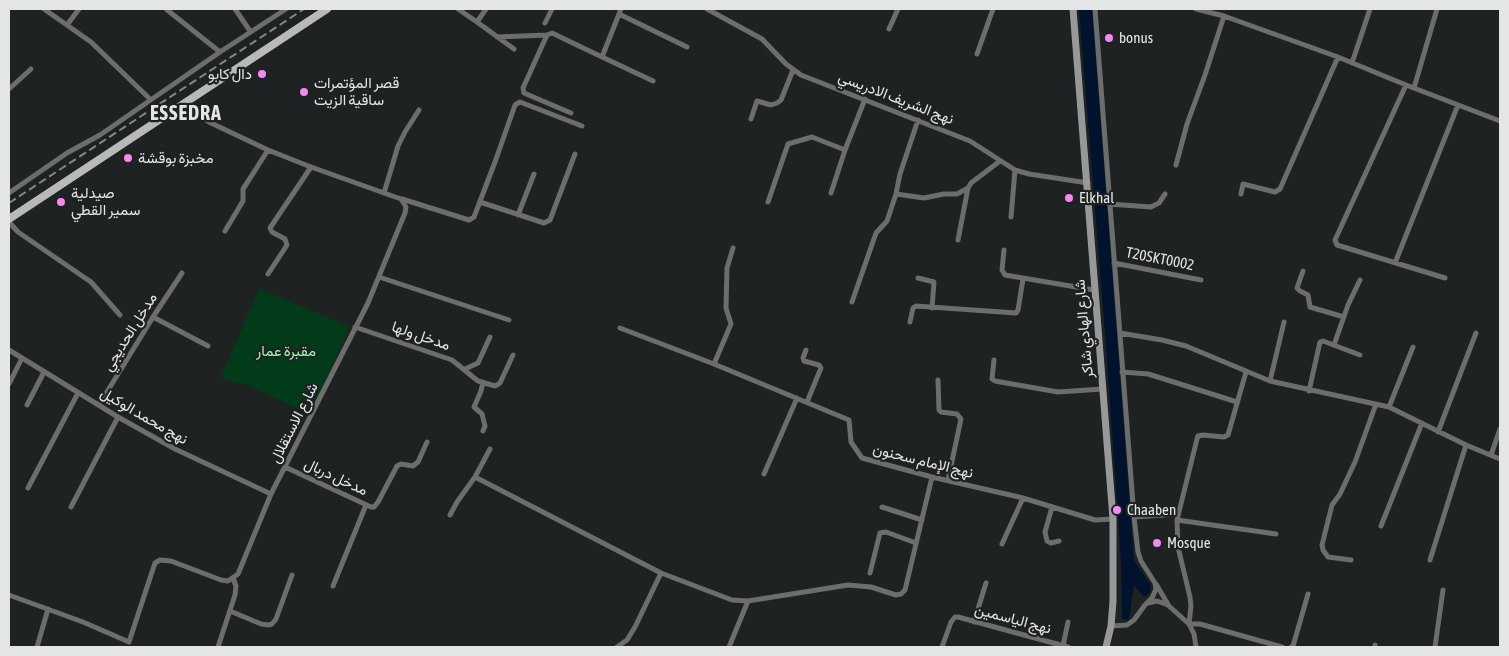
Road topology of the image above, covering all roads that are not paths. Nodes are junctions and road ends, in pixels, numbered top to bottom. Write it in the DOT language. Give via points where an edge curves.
graph roads {
  1 [pos="44,9"];
  2 [pos="79,9"];
  3 [pos="166,9"];
  4 [pos="234,9"];
  5 [pos="286,9"];
  6 [pos="327,9"];
  7 [pos="458,9"];
  8 [pos="486,9"];
  9 [pos="552,9"];
  10 [pos="707,9"];
  11 [pos="898,9"];
  12 [pos="993,9"];
  13 [pos="1073,9"];
  14 [pos="1094,9"];
  15 [pos="1196,9"];
  16 [pos="1228,9"];
  17 [pos="1370,9"];
  18 [pos="1437,9"];
  19 [pos="620,11"];
  20 [pos="1225,16"];
  21 [pos="477,22"];
  22 [pos="546,23"];
  23 [pos="67,25"];
  24 [pos="889,29"];
  25 [pos="250,31"];
  26 [pos="547,35"];
  27 [pos="496,37"];
  28 [pos="687,47"];
  29 [pos="514,49"];
  30 [pos="220,52"];
  31 [pos="978,54"];
  32 [pos="1338,56"];
  33 [pos="602,57"];
  34 [pos="1352,63"];
  35 [pos="31,69"];
  36 [pos="793,70"];
  37 [pos="653,81"];
  38 [pos="1406,85"];
  39 [pos="1414,88"];
  40 [pos="9,89"];
  41 [pos="150,99"];
  42 [pos="865,99"];
  43 [pos="184,102"];
  44 [pos="1458,105"];
  45 [pos="419,110"];
  46 [pos="571,113"];
  47 [pos="751,119"];
  48 [pos="918,120"];
  49 [pos="1500,121"];
  50 [pos="582,126"];
  51 [pos="268,150"];
  52 [pos="845,150"];
  53 [pos="576,154"];
  54 [pos="1000,161"];
  55 [pos="1176,165"];
  56 [pos="311,167"];
  57 [pos="1015,170"];
  58 [pos="534,174"];
  59 [pos="1088,183"];
  60 [pos="968,188"];
  61 [pos="9,192"];
  62 [pos="384,193"];
  63 [pos="831,193"];
  64 [pos="896,194"];
  65 [pos="1165,194"];
  66 [pos="1240,194"];
  67 [pos="402,198"];
  68 [pos="480,202"];
  69 [pos="768,202"];
  70 [pos="1109,204"];
  71 [pos="518,215"];
  72 [pos="1011,217"];
  73 [pos="9,221"];
  74 [pos="225,231"];
  75 [pos="958,240"];
  76 [pos="733,248"];
  77 [pos="1004,250"];
  78 [pos="1114,263"];
  79 [pos="1395,263"];
  80 [pos="1303,271"];
  81 [pos="182,273"];
  82 [pos="268,274"];
  83 [pos="379,277"];
  84 [pos="918,278"];
  85 [pos="1445,278"];
  86 [pos="1023,279"];
  87 [pos="1202,280"];
  88 [pos="1360,280"];
  89 [pos="1094,290"];
  90 [pos="852,302"];
  91 [pos="932,308"];
  92 [pos="120,315"];
  93 [pos="153,317"];
  94 [pos="1344,318"];
  95 [pos="508,320"];
  96 [pos="910,322"];
  97 [pos="1284,322"];
  98 [pos="355,327"];
  99 [pos="620,328"];
  100 [pos="1120,333"];
  101 [pos="1476,334"];
  102 [pos="490,337"];
  103 [pos="1334,345"];
  104 [pos="208,346"];
  105 [pos="1413,347"];
  106 [pos="9,350"];
  107 [pos="806,350"];
  108 [pos="1360,354"];
  109 [pos="513,355"];
  110 [pos="22,358"];
  111 [pos="994,360"];
  112 [pos="714,364"];
  113 [pos="465,369"];
  114 [pos="44,372"];
  115 [pos="1122,372"];
  116 [pos="1246,372"];
  117 [pos="938,380"];
  118 [pos="1270,381"];
  119 [pos="483,382"];
  120 [pos="9,384"];
  121 [pos="1102,389"];
  122 [pos="1309,391"];
  123 [pos="78,393"];
  124 [pos="797,398"];
  125 [pos="807,402"];
  126 [pos="1237,402"];
  127 [pos="27,404"];
  128 [pos="1376,404"];
  129 [pos="100,405"];
  130 [pos="1389,407"];
  131 [pos="118,417"];
  132 [pos="1422,422"];
  133 [pos="1500,429"];
  134 [pos="483,431"];
  135 [pos="1438,432"];
  136 [pos="427,442"];
  137 [pos="1466,445"];
  138 [pos="490,449"];
  139 [pos="1491,455"];
  140 [pos="1500,459"];
  141 [pos="285,467"];
  142 [pos="764,474"];
  143 [pos="475,477"];
  144 [pos="932,477"];
  145 [pos="948,480"];
  146 [pos="28,488"];
  147 [pos="271,494"];
  148 [pos="1023,498"];
  149 [pos="366,505"];
  150 [pos="71,507"];
  151 [pos="882,507"];
  152 [pos="1052,507"];
  153 [pos="450,515"];
  154 [pos="1134,517"];
  155 [pos="1178,517"];
  156 [pos="1113,519"];
  157 [pos="922,520"];
  158 [pos="1380,526"];
  159 [pos="1276,534"];
  160 [pos="1059,541"];
  161 [pos="916,543"];
  162 [pos="1002,544"];
  163 [pos="1351,560"];
  164 [pos="1430,560"];
  165 [pos="661,573"];
  166 [pos="870,573"];
  167 [pos="292,575"];
  168 [pos="234,578"];
  169 [pos="986,583"];
  170 [pos="1155,583"];
  171 [pos="333,586"];
  172 [pos="1443,590"];
  173 [pos="1308,594"];
  174 [pos="9,595"];
  175 [pos="748,601"];
  176 [pos="1147,603"];
  177 [pos="1169,606"];
  178 [pos="48,609"];
  179 [pos="230,611"];
  180 [pos="974,622"];
  181 [pos="1068,622"];
  182 [pos="1189,624"];
  183 [pos="1111,626"];
  184 [pos="128,645"];
  185 [pos="1066,646"];
  186 [pos="37,647"];
  187 [pos="218,647"];
  188 [pos="617,647"];
  189 [pos="730,647"];
  190 [pos="942,647"];
  191 [pos="1106,647"];
  192 [pos="1196,647"];
  193 [pos="1282,647"];
  194 [pos="1291,647"];
  195 [pos="1435,647"];
  1 -- 23 [label="street"];
  2 -- 23 [label="street"];
  3 -- 30 [label="street"];
  4 -- 25 [label="street"];
  5 -- 25 [label="street"];
  6 -- 43 [label="main road"];
  7 -- 21 [label="street"];
  8 -- 21 [label="street"];
  9 -- 22 [label="street"];
  10 -- 36 [label="street, نهج الشريف الادريسي" via="762,39"];
  11 -- 24 [label="street"];
  12 -- 31 [label="street"];
  13 -- 59 [label="main road, شارع الهادي شاكر"];
  14 -- 70 [label="street"];
  15 -- 20 [label="street"];
  16 -- 20 [label="street"];
  17 -- 34 [label="street"];
  18 -- 39 [label="street"];
  19 -- 28 [label="street"];
  19 -- 33 [label="street"];
  20 -- 32 [label="street"];
  20 -- 55 [label="street"];
  21 -- 27 [label="street"];
  23 -- 41 [label="street" via="113,62"];
  25 -- 30 [label="street"];
  26 -- 27 [label="street"];
  26 -- 33 [label="street" via="552,33"];
  26 -- 46 [label="street" via="523,88 524,93"];
  27 -- 29 [label="street"];
  30 -- 41 [label="street"];
  32 -- 34 [label="street"];
  32 -- 66 [label="street" via="1280,189 1275,192 1243,184"];
  33 -- 37 [label="street"];
  34 -- 38 [label="street"];
  35 -- 40 [label="street"];
  36 -- 42 [label="street, نهج الشريف الادريسي"];
  36 -- 47 [label="street" via="779,102 756,101"];
  38 -- 39 [label="street"];
  38 -- 79 [label="street" via="1335,240 1337,245"];
  39 -- 44 [label="street"];
  41 -- 61 [label="street"];
  42 -- 48 [label="street, نهج الشريف الادريسي"];
  42 -- 52 [label="street"];
  43 -- 51 [label="street" via="191,111 211,123"];
  43 -- 73 [label="main road"];
  44 -- 49 [label="street"];
  44 -- 79 [label="street"];
  45 -- 62 [label="street" via="398,146"];
  48 -- 54 [label="street, نهج الشريف الادريسي" via="970,141"];
  48 -- 64 [label="street"];
  50 -- 68 [label="street" via="520,102 515,105"];
  51 -- 56 [label="street"];
  51 -- 74 [label="street" via="243,189 243,201"];
  52 -- 63 [label="street"];
  52 -- 69 [label="street" via="812,137 788,144"];
  53 -- 71 [label="street" via="550,220 544,223"];
  54 -- 57 [label="street, نهج الشريف الادريسي"];
  54 -- 60 [label="street"];
  56 -- 62 [label="street"];
  56 -- 82 [label="street" via="270,228 285,239 287,245"];
  57 -- 59 [label="street, نهج الشريف الادريسي"];
  57 -- 72 [label="street"];
  58 -- 71 [label="street"];
  59 -- 89 [label="main road, شارع الهادي شاكر"];
  60 -- 64 [label="street" via="957,194 924,198"];
  60 -- 75 [label="street"];
  62 -- 67 [label="street"];
  64 -- 90 [label="street" via="887,221 876,232"];
  65 -- 70 [label="street" via="1159,203 1151,207"];
  67 -- 68 [label="street" via="469,220"];
  67 -- 83 [label="street, شارع الاستقلال" via="405,213"];
  68 -- 71 [label="street"];
  70 -- 78 [label="street"];
  73 -- 92 [label="street" via="18,232 91,282"];
  76 -- 112 [label="street" via="727,274 726,308 730,324"];
  77 -- 86 [label="street" via="1003,273"];
  78 -- 87 [label="street, T20SKT0002"];
  78 -- 100 [label="street"];
  79 -- 85 [label="street"];
  80 -- 94 [label="street" via="1297,288 1308,295 1309,305"];
  81 -- 93 [label="street, مدخل الحديجي"];
  83 -- 95 [label="street"];
  83 -- 98 [label="street, شارع الاستقلال"];
  84 -- 91 [label="street" via="934,282"];
  86 -- 89 [label="street"];
  86 -- 91 [label="street" via="1018,310 1013,314"];
  88 -- 94 [label="street"];
  89 -- 121 [label="main road, شارع الهادي شاكر"];
  91 -- 96 [label="street" via="914,307"];
  93 -- 104 [label="street"];
  93 -- 129 [label="street, مدخل الحديجي"];
  94 -- 103 [label="street"];
  97 -- 118 [label="street"];
  98 -- 113 [label="street, مدخل ولها" via="452,360"];
  98 -- 141 [label="street, شارع الاستقلال"];
  99 -- 112 [label="street, نهج الإمام سحنون"];
  100 -- 115 [label="street"];
  100 -- 116 [label="street" via="1186,346"];
  101 -- 135 [label="street"];
  102 -- 113 [label="street" via="478,363"];
  103 -- 108 [label="street"];
  103 -- 122 [label="street" via="1323,341 1320,344"];
  105 -- 130 [label="street"];
  106 -- 110 [label="street, نهج محمد الوكيل"];
  107 -- 125 [label="street" via="804,360 821,368"];
  109 -- 119 [label="street" via="500,383 495,386"];
  110 -- 114 [label="street, نهج محمد الوكيل"];
  110 -- 120 [label="street"];
  111 -- 121 [label="street" via="994,381 1062,392"];
  112 -- 124 [label="street, نهج الإمام سحنون"];
  113 -- 119 [label="street, مدخل ولها"];
  114 -- 123 [label="street, نهج محمد الوكيل"];
  114 -- 127 [label="street"];
  115 -- 126 [label="street" via="1148,374"];
  115 -- 154 [label="street"];
  116 -- 118 [label="street"];
  116 -- 126 [label="street"];
  117 -- 145 [label="street" via="938,410 957,414 961,420"];
  118 -- 122 [label="street"];
  119 -- 134 [label="street" via="474,407 482,414"];
  121 -- 156 [label="main road, شارع الهادي شاكر"];
  122 -- 128 [label="street"];
  123 -- 129 [label="street, نهج محمد الوكيل"];
  123 -- 146 [label="street"];
  124 -- 125 [label="street, نهج الإمام سحنون"];
  124 -- 142 [label="street"];
  125 -- 144 [label="street, نهج الإمام سحنون" via="850,420 851,442 862,458"];
  126 -- 155 [label="street" via="1228,436 1198,436"];
  128 -- 130 [label="street"];
  128 -- 163 [label="street" via="1355,462 1332,505 1322,545 1328,557"];
  129 -- 131 [label="street, نهج محمد الوكيل"];
  130 -- 132 [label="street"];
  131 -- 147 [label="street, نهج محمد الوكيل" via="175,449"];
  131 -- 150 [label="street"];
  132 -- 135 [label="street"];
  132 -- 158 [label="street"];
  133 -- 139 [label="street"];
  135 -- 137 [label="street"];
  136 -- 149 [label="street, مدخل دربال" via="414,466 397,466 377,505"];
  137 -- 139 [label="street"];
  137 -- 164 [label="street"];
  138 -- 143 [label="street"];
  139 -- 140 [label="street"];
  141 -- 147 [label="street, شارع الاستقلال"];
  141 -- 149 [label="street, مدخل دربال"];
  143 -- 153 [label="street"];
  143 -- 165 [label="street"];
  144 -- 145 [label="street, نهج الإمام سحنون"];
  144 -- 157 [label="street"];
  145 -- 148 [label="street, نهج الإمام سحنون"];
  147 -- 168 [label="street, شارع الاستقلال"];
  148 -- 152 [label="street, نهج الإمام سحنون"];
  148 -- 162 [label="street"];
  149 -- 171 [label="street"];
  151 -- 157 [label="street"];
  152 -- 156 [label="street, نهج الإمام سحنون" via="1096,520"];
  152 -- 160 [label="street" via="1045,532 1047,541"];
  154 -- 155 [label="street"];
  154 -- 170 [label="street" via="1138,552"];
  155 -- 159 [label="street"];
  155 -- 182 [label="street" via="1178,548 1192,606"];
  156 -- 183 [label="main road, شارع الهادي شاكر"];
  157 -- 161 [label="street"];
  161 -- 166 [label="street" via="886,532 880,533"];
  161 -- 175 [label="street" via="905,590 901,594 848,585"];
  165 -- 175 [label="street" via="732,600"];
  165 -- 188 [label="street" via="635,627 627,640"];
  167 -- 179 [label="street" via="272,624 260,624"];
  168 -- 179 [label="street" via="236,590"];
  168 -- 184 [label="street" via="221,580 160,560 153,569"];
  169 -- 180 [label="street"];
  170 -- 176 [label="street" via="1155,593"];
  170 -- 177 [label="street"];
  172 -- 195 [label="street"];
  173 -- 194 [label="street"];
  174 -- 178 [label="street"];
  175 -- 189 [label="street"];
  176 -- 177 [label="street" via="1157,601"];
  176 -- 183 [label="street" via="1130,624"];
  177 -- 182 [label="street"];
  178 -- 184 [label="street"];
  178 -- 186 [label="street"];
  179 -- 187 [label="street"];
  180 -- 185 [label="street, نهج الياسمين"];
  180 -- 190 [label="street, نهج الياسمين" via="958,617 952,620"];
  181 -- 185 [label="street"];
  182 -- 192 [label="street"];
  182 -- 193 [label="street" via="1200,624"];
  183 -- 191 [label="main road, شارع الهادي شاكر"];
}
